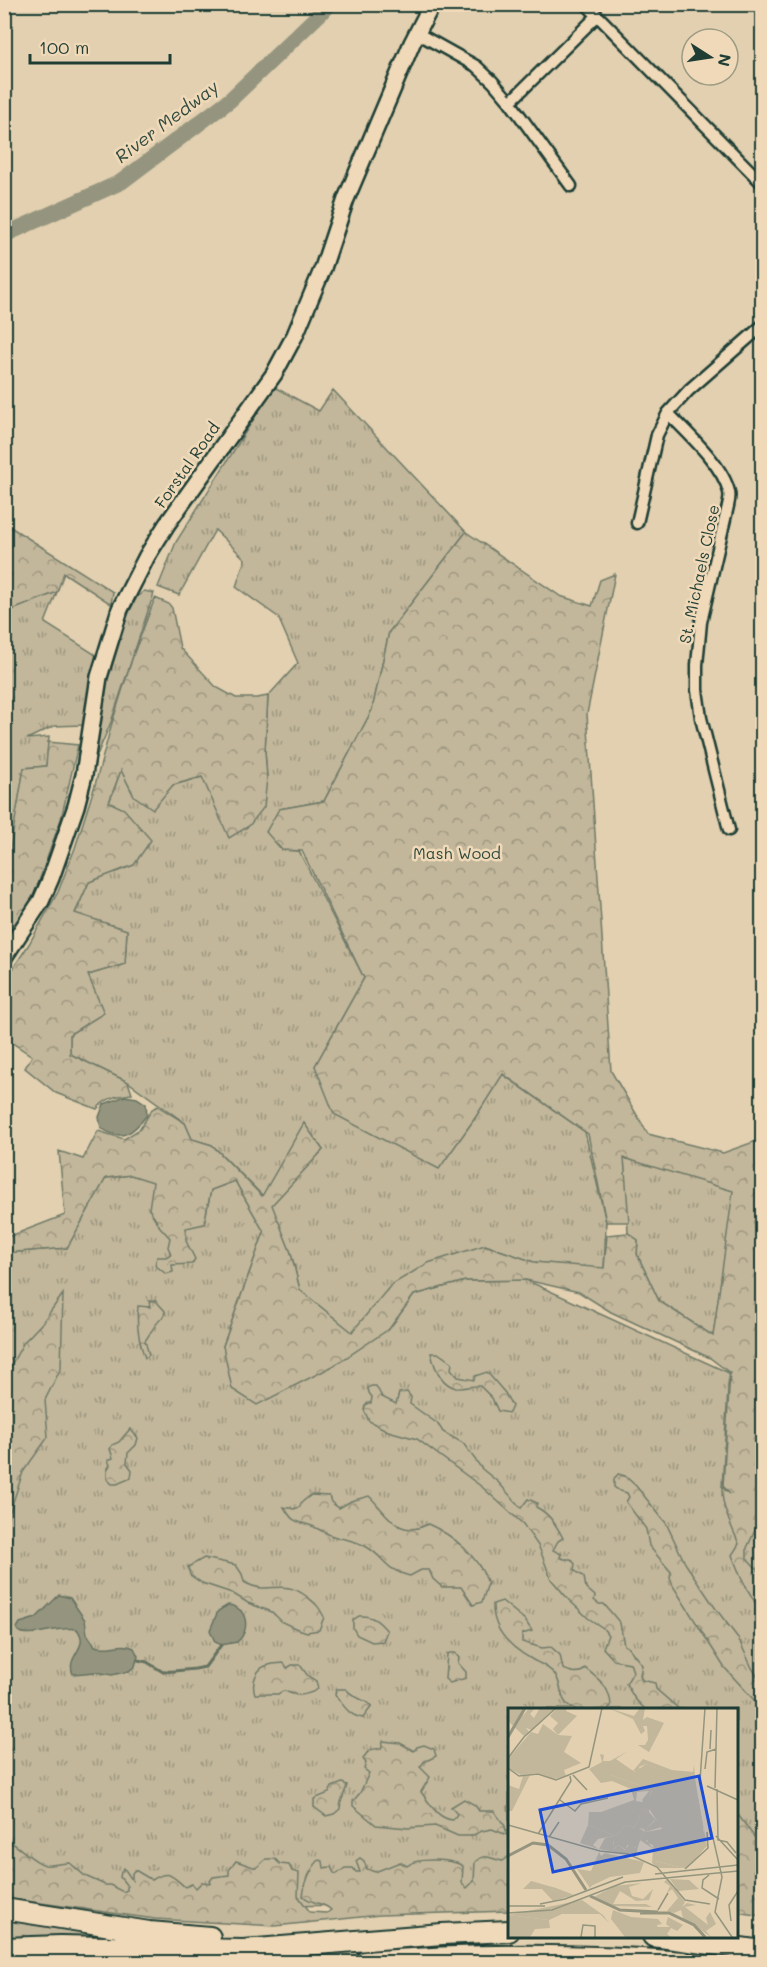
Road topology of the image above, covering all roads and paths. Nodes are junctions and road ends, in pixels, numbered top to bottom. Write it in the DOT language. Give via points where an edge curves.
graph roads {
  1 [pos="432,4"];
  2 [pos="586,4"];
  3 [pos="597,16"];
  4 [pos="417,33"];
  5 [pos="510,102"];
  6 [pos="762,183"];
  7 [pos="572,186"];
  8 [pos="762,326"];
  9 [pos="668,413"];
  10 [pos="637,523"];
  11 [pos="729,830"];
  12 [pos="4,957"];
  13 [pos="4,1909"];
  14 [pos="508,1926"];
  15 [pos="508,1931"];
  16 [pos="667,1937"];
  17 [pos="234,1938"];
  18 [pos="305,1945"];
  19 [pos="4,1948"];
  20 [pos="762,1951"];
  21 [pos="46,1962"];
  22 [pos="79,1962"];
  23 [pos="365,1962"];
  24 [pos="683,1962"];
  1 -- 4 [label="street, Forstal Road"];
  2 -- 3 [label="street"];
  3 -- 5 [label="street"];
  3 -- 6 [label="street"];
  4 -- 5 [label="street" via="476,66"];
  4 -- 12 [label="street, Forstal Road" via="346,199 295,334 274,374 167,524 120,609 99,677 88,756 76,806 41,901"];
  5 -- 7 [label="street"];
  8 -- 9 [label="street"];
  9 -- 10 [label="street" via="657,435"];
  9 -- 11 [label="street, St. Michaels Close" via="723,477 729,493 701,622 697,665 701,718"];
  13 -- 17 [label="highway" via="149,1932"];
  14 -- 17 [label="highway" via="440,1922"];
  15 -- 18 [label="highway"];
  16 -- 20 [label="highway"];
  17 -- 18 [label="highway"];
  18 -- 19 [label="highway" via="218,1950"];
  21 -- 22 [label="highway"];
  23 -- 24 [label="highway" via="506,1954"];
}
